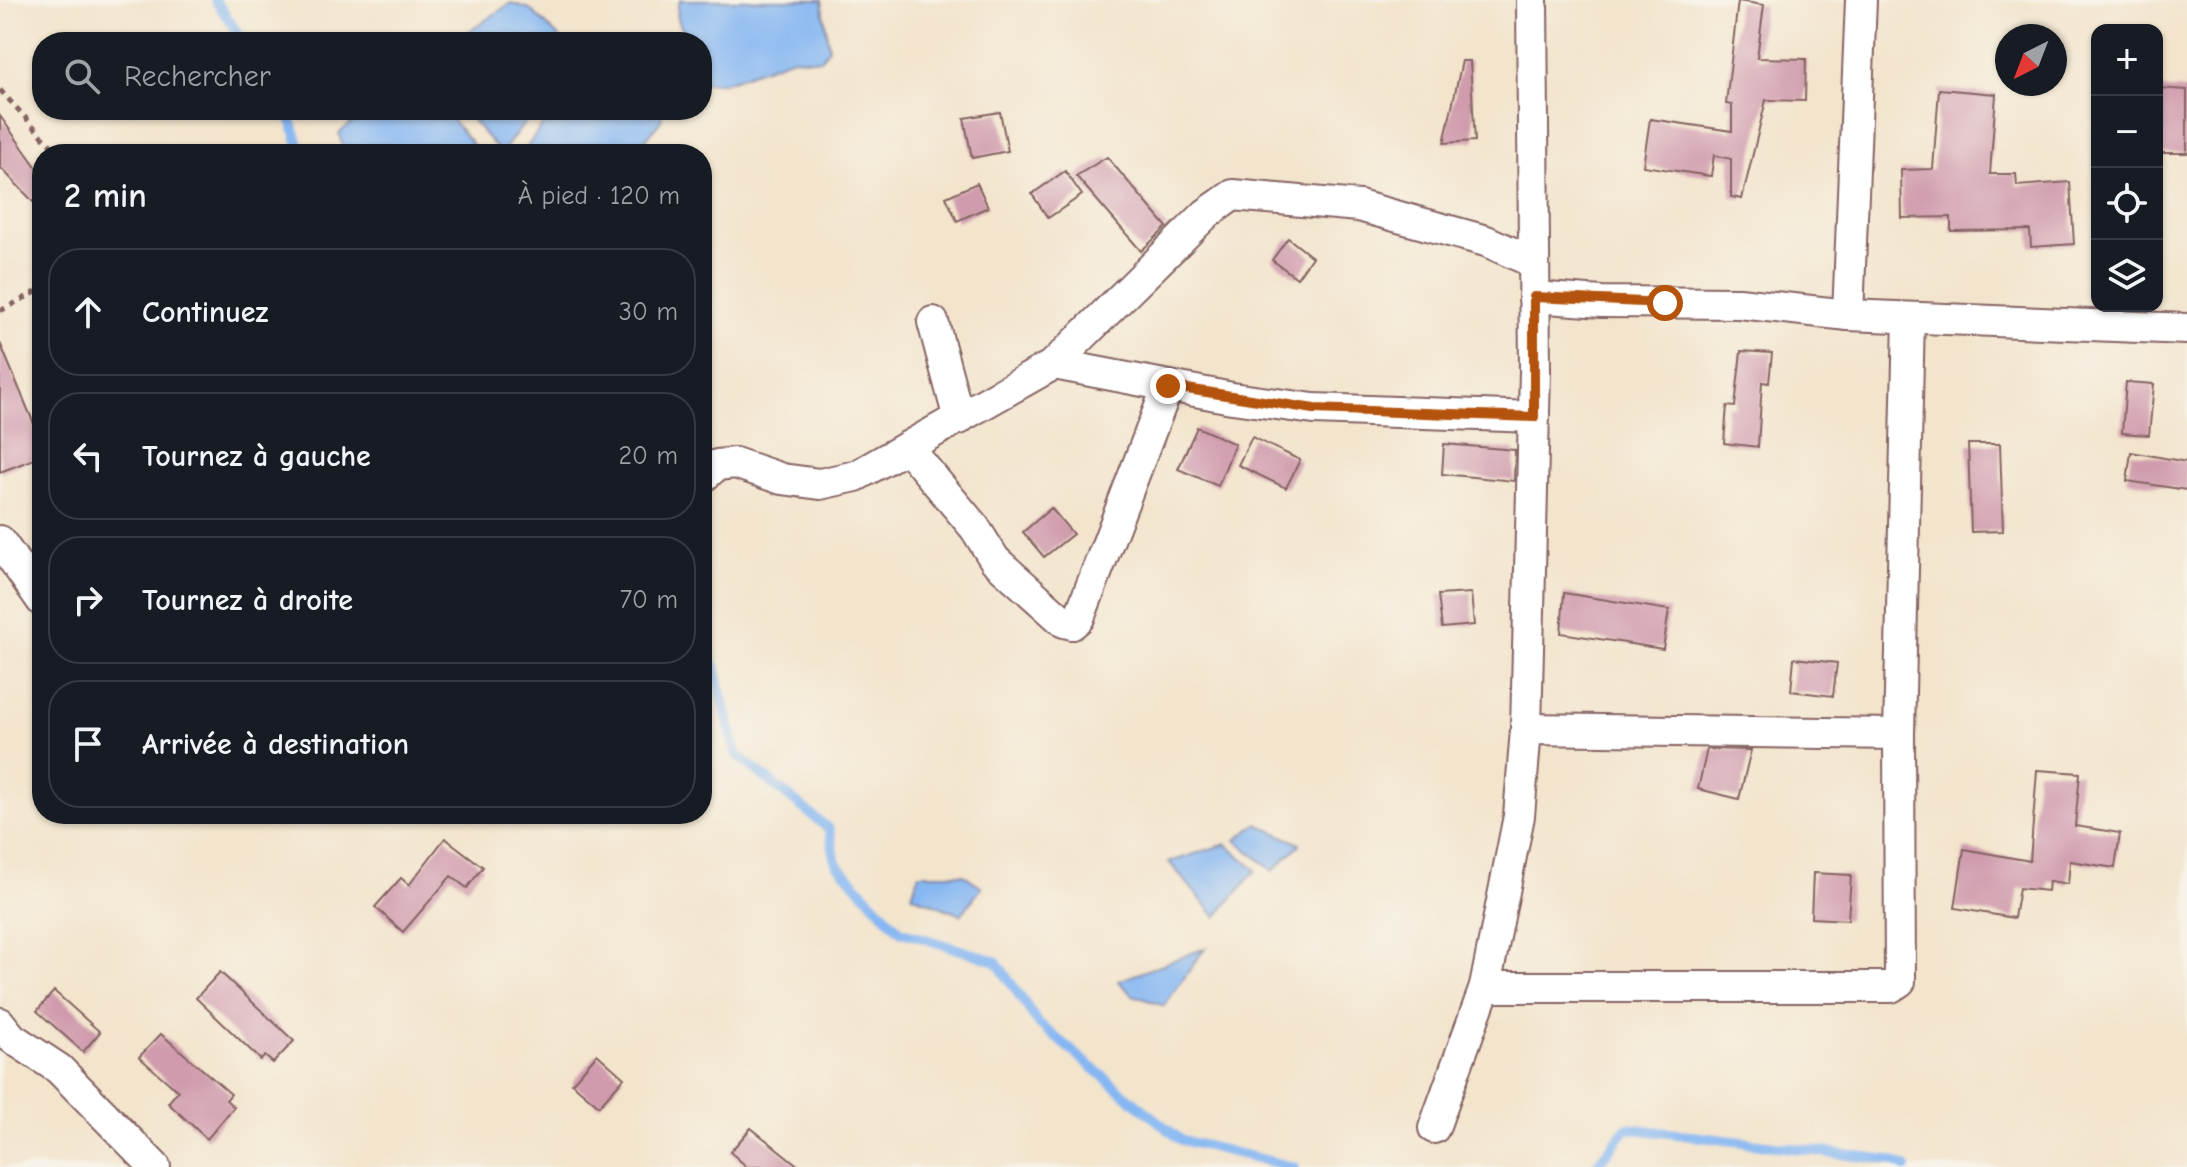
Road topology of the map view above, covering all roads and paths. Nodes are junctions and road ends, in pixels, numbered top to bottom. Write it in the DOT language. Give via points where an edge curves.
graph roads {
  1 [pos="1532,0"];
  2 [pos="1861,0"];
  3 [pos="0,90"];
  4 [pos="50,144"];
  5 [pos="1533,262"];
  6 [pos="32,294"];
  7 [pos="1534,297"];
  8 [pos="0,311"];
  9 [pos="1848,315"];
  10 [pos="1909,318"];
  11 [pos="933,322"];
  12 [pos="2187,329"];
  13 [pos="1054,364"];
  14 [pos="1168,386"];
  15 [pos="1534,417"];
  16 [pos="959,419"];
  17 [pos="907,447"];
  18 [pos="712,469"];
  19 [pos="0,541"];
  20 [pos="32,587"];
  21 [pos="1526,729"];
  22 [pos="1899,734"];
  23 [pos="1485,987"];
  24 [pos="0,1023"];
  25 [pos="1434,1128"];
  26 [pos="155,1167"];
  1 -- 5 [label="street"];
  2 -- 9 [label="street"];
  3 -- 4 [label="path"];
  5 -- 7 [label="street"];
  5 -- 13 [label="street" via="1486,241 1359,206 1233,195 1206,214"];
  6 -- 8 [label="path"];
  7 -- 9 [label="street" via="1739,303"];
  7 -- 15 [label="street"];
  9 -- 10 [label="street"];
  10 -- 12 [label="street"];
  10 -- 22 [label="street"];
  11 -- 16 [label="street"];
  13 -- 14 [label="street"];
  13 -- 16 [label="street"];
  14 -- 15 [label="street" via="1314,409"];
  14 -- 17 [label="street" via="1079,618 1072,624 995,560"];
  15 -- 21 [label="street"];
  16 -- 17 [label="street"];
  17 -- 18 [label="street" via="856,476 820,484 782,479 735,463"];
  19 -- 20 [label="street"];
  21 -- 22 [label="street"];
  21 -- 23 [label="street" via="1519,816"];
  22 -- 23 [label="street" via="1901,976 1895,985"];
  23 -- 25 [label="street"];
  24 -- 26 [label="street" via="12,1038 59,1069"];
}
